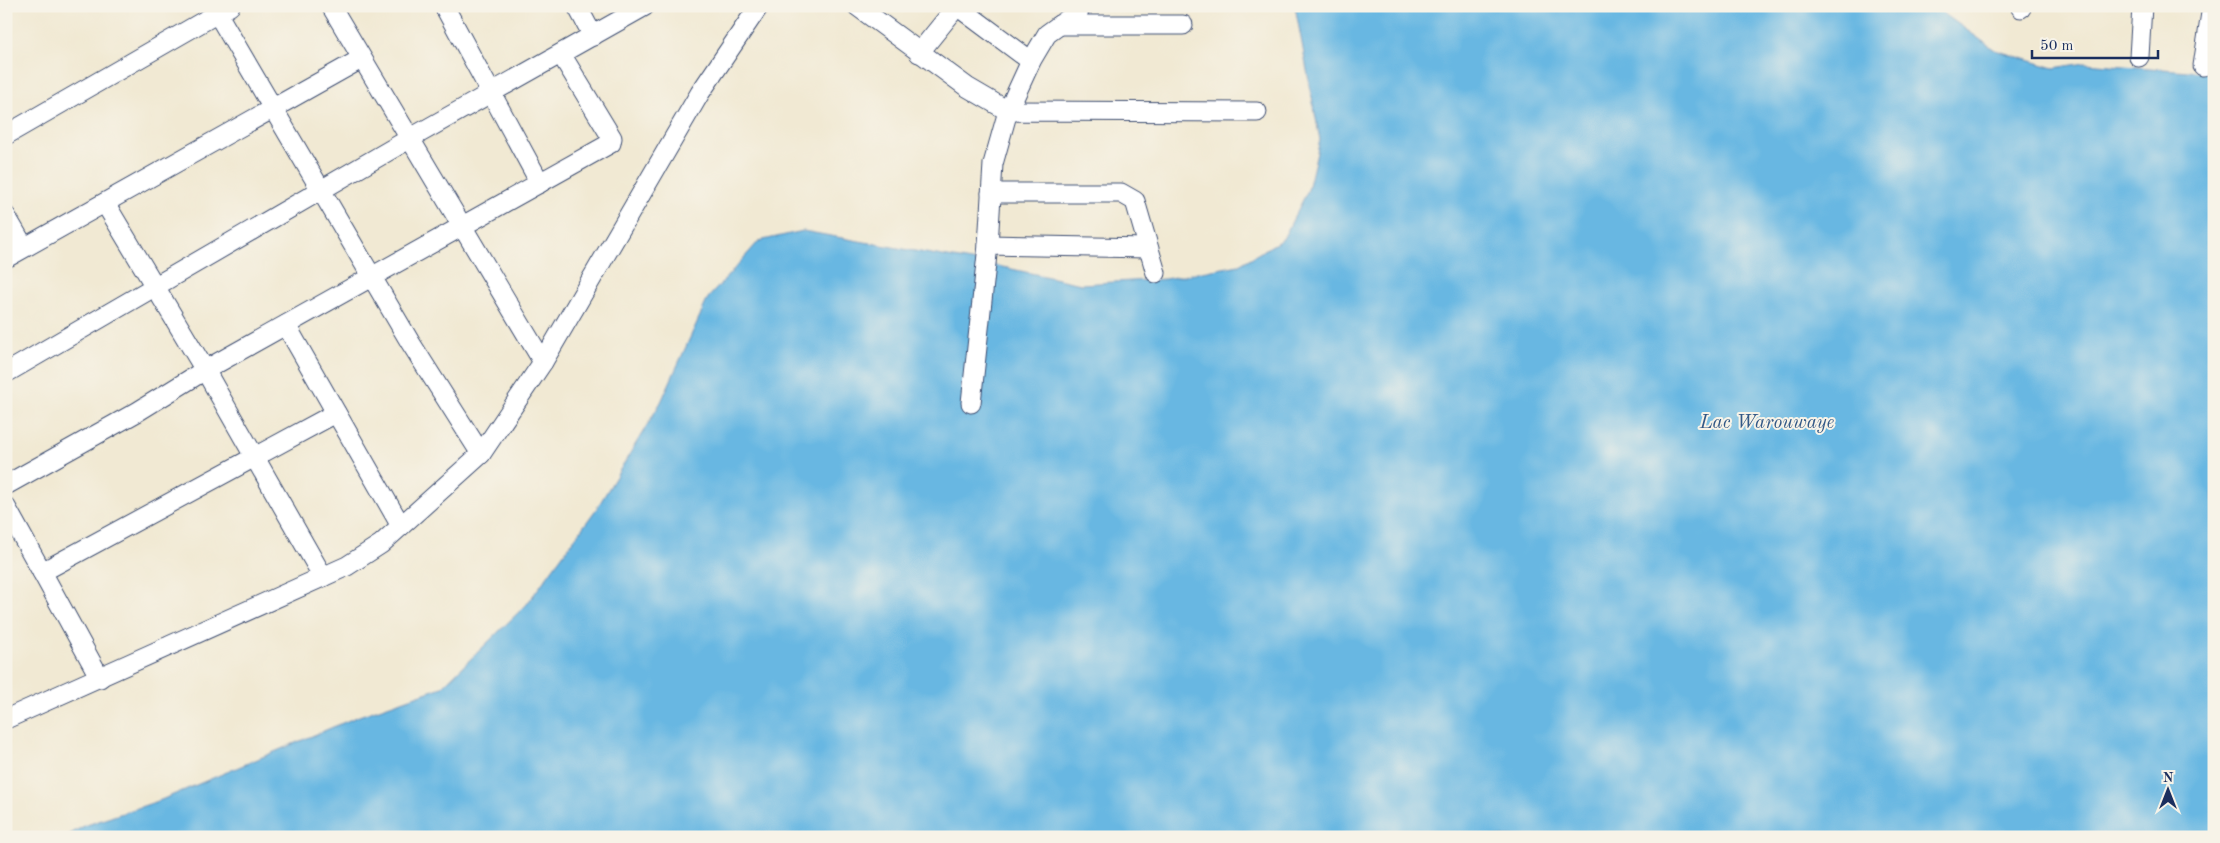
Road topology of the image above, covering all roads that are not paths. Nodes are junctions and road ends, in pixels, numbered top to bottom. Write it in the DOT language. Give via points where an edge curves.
graph roads {
  1 [pos="331,6"];
  2 [pos="577,6"];
  3 [pos="645,6"];
  4 [pos="759,6"];
  5 [pos="857,6"];
  6 [pos="957,6"];
  7 [pos="1080,6"];
  8 [pos="2142,6"];
  9 [pos="2212,6"];
  10 [pos="445,7"];
  11 [pos="220,9"];
  12 [pos="1183,25"];
  13 [pos="1059,26"];
  14 [pos="593,36"];
  15 [pos="919,53"];
  16 [pos="561,54"];
  17 [pos="2139,57"];
  18 [pos="360,59"];
  19 [pos="1031,61"];
  20 [pos="2203,66"];
  21 [pos="491,93"];
  22 [pos="274,107"];
  23 [pos="1008,111"];
  24 [pos="1257,112"];
  25 [pos="6,135"];
  26 [pos="409,139"];
  27 [pos="540,183"];
  28 [pos="322,190"];
  29 [pos="991,193"];
  30 [pos="105,203"];
  31 [pos="6,216"];
  32 [pos="462,227"];
  33 [pos="988,245"];
  34 [pos="24,248"];
  35 [pos="1148,248"];
  36 [pos="6,258"];
  37 [pos="1156,273"];
  38 [pos="372,276"];
  39 [pos="154,286"];
  40 [pos="286,325"];
  41 [pos="544,362"];
  42 [pos="205,370"];
  43 [pos="6,373"];
  44 [pos="971,403"];
  45 [pos="336,413"];
  46 [pos="481,454"];
  47 [pos="254,456"];
  48 [pos="6,484"];
  49 [pos="6,508"];
  50 [pos="401,526"];
  51 [pos="42,572"];
  52 [pos="322,578"];
  53 [pos="100,678"];
  54 [pos="6,719"];
  1 -- 18 [label="street"];
  2 -- 14 [label="street"];
  3 -- 14 [label="street"];
  4 -- 41 [label="street" via="700,93"];
  5 -- 15 [label="street"];
  6 -- 15 [label="street"];
  6 -- 19 [label="street"];
  7 -- 13 [label="street" via="1079,12"];
  8 -- 17 [label="street"];
  9 -- 20 [label="street"];
  10 -- 21 [label="street"];
  11 -- 22 [label="street"];
  11 -- 25 [label="street"];
  12 -- 13 [label="street"];
  13 -- 19 [label="street" via="1047,34"];
  14 -- 16 [label="street"];
  15 -- 23 [label="street"];
  16 -- 21 [label="street"];
  16 -- 27 [label="street" via="612,138 611,143"];
  18 -- 22 [label="street"];
  18 -- 26 [label="street"];
  19 -- 23 [label="street"];
  21 -- 26 [label="street"];
  21 -- 27 [label="street"];
  22 -- 28 [label="street"];
  22 -- 30 [label="street"];
  23 -- 24 [label="street"];
  23 -- 29 [label="street" via="993,164"];
  26 -- 28 [label="street"];
  26 -- 32 [label="street"];
  27 -- 32 [label="street"];
  28 -- 38 [label="street"];
  28 -- 39 [label="street"];
  29 -- 33 [label="street"];
  29 -- 35 [label="street" via="1121,193 1134,201"];
  30 -- 34 [label="street"];
  30 -- 39 [label="street"];
  31 -- 34 [label="street"];
  32 -- 38 [label="street"];
  32 -- 41 [label="street"];
  33 -- 35 [label="street"];
  33 -- 44 [label="street"];
  34 -- 36 [label="street"];
  35 -- 37 [label="street"];
  38 -- 40 [label="street"];
  38 -- 46 [label="street"];
  39 -- 42 [label="street"];
  39 -- 43 [label="street"];
  40 -- 42 [label="street"];
  40 -- 45 [label="street"];
  41 -- 46 [label="street"];
  42 -- 47 [label="street"];
  42 -- 48 [label="street" via="137,412"];
  45 -- 47 [label="street"];
  45 -- 50 [label="street"];
  46 -- 50 [label="street"];
  47 -- 51 [label="street"];
  47 -- 52 [label="street"];
  49 -- 51 [label="street"];
  50 -- 52 [label="street" via="381,544"];
  51 -- 53 [label="street"];
  52 -- 53 [label="street"];
  53 -- 54 [label="street"];
}
